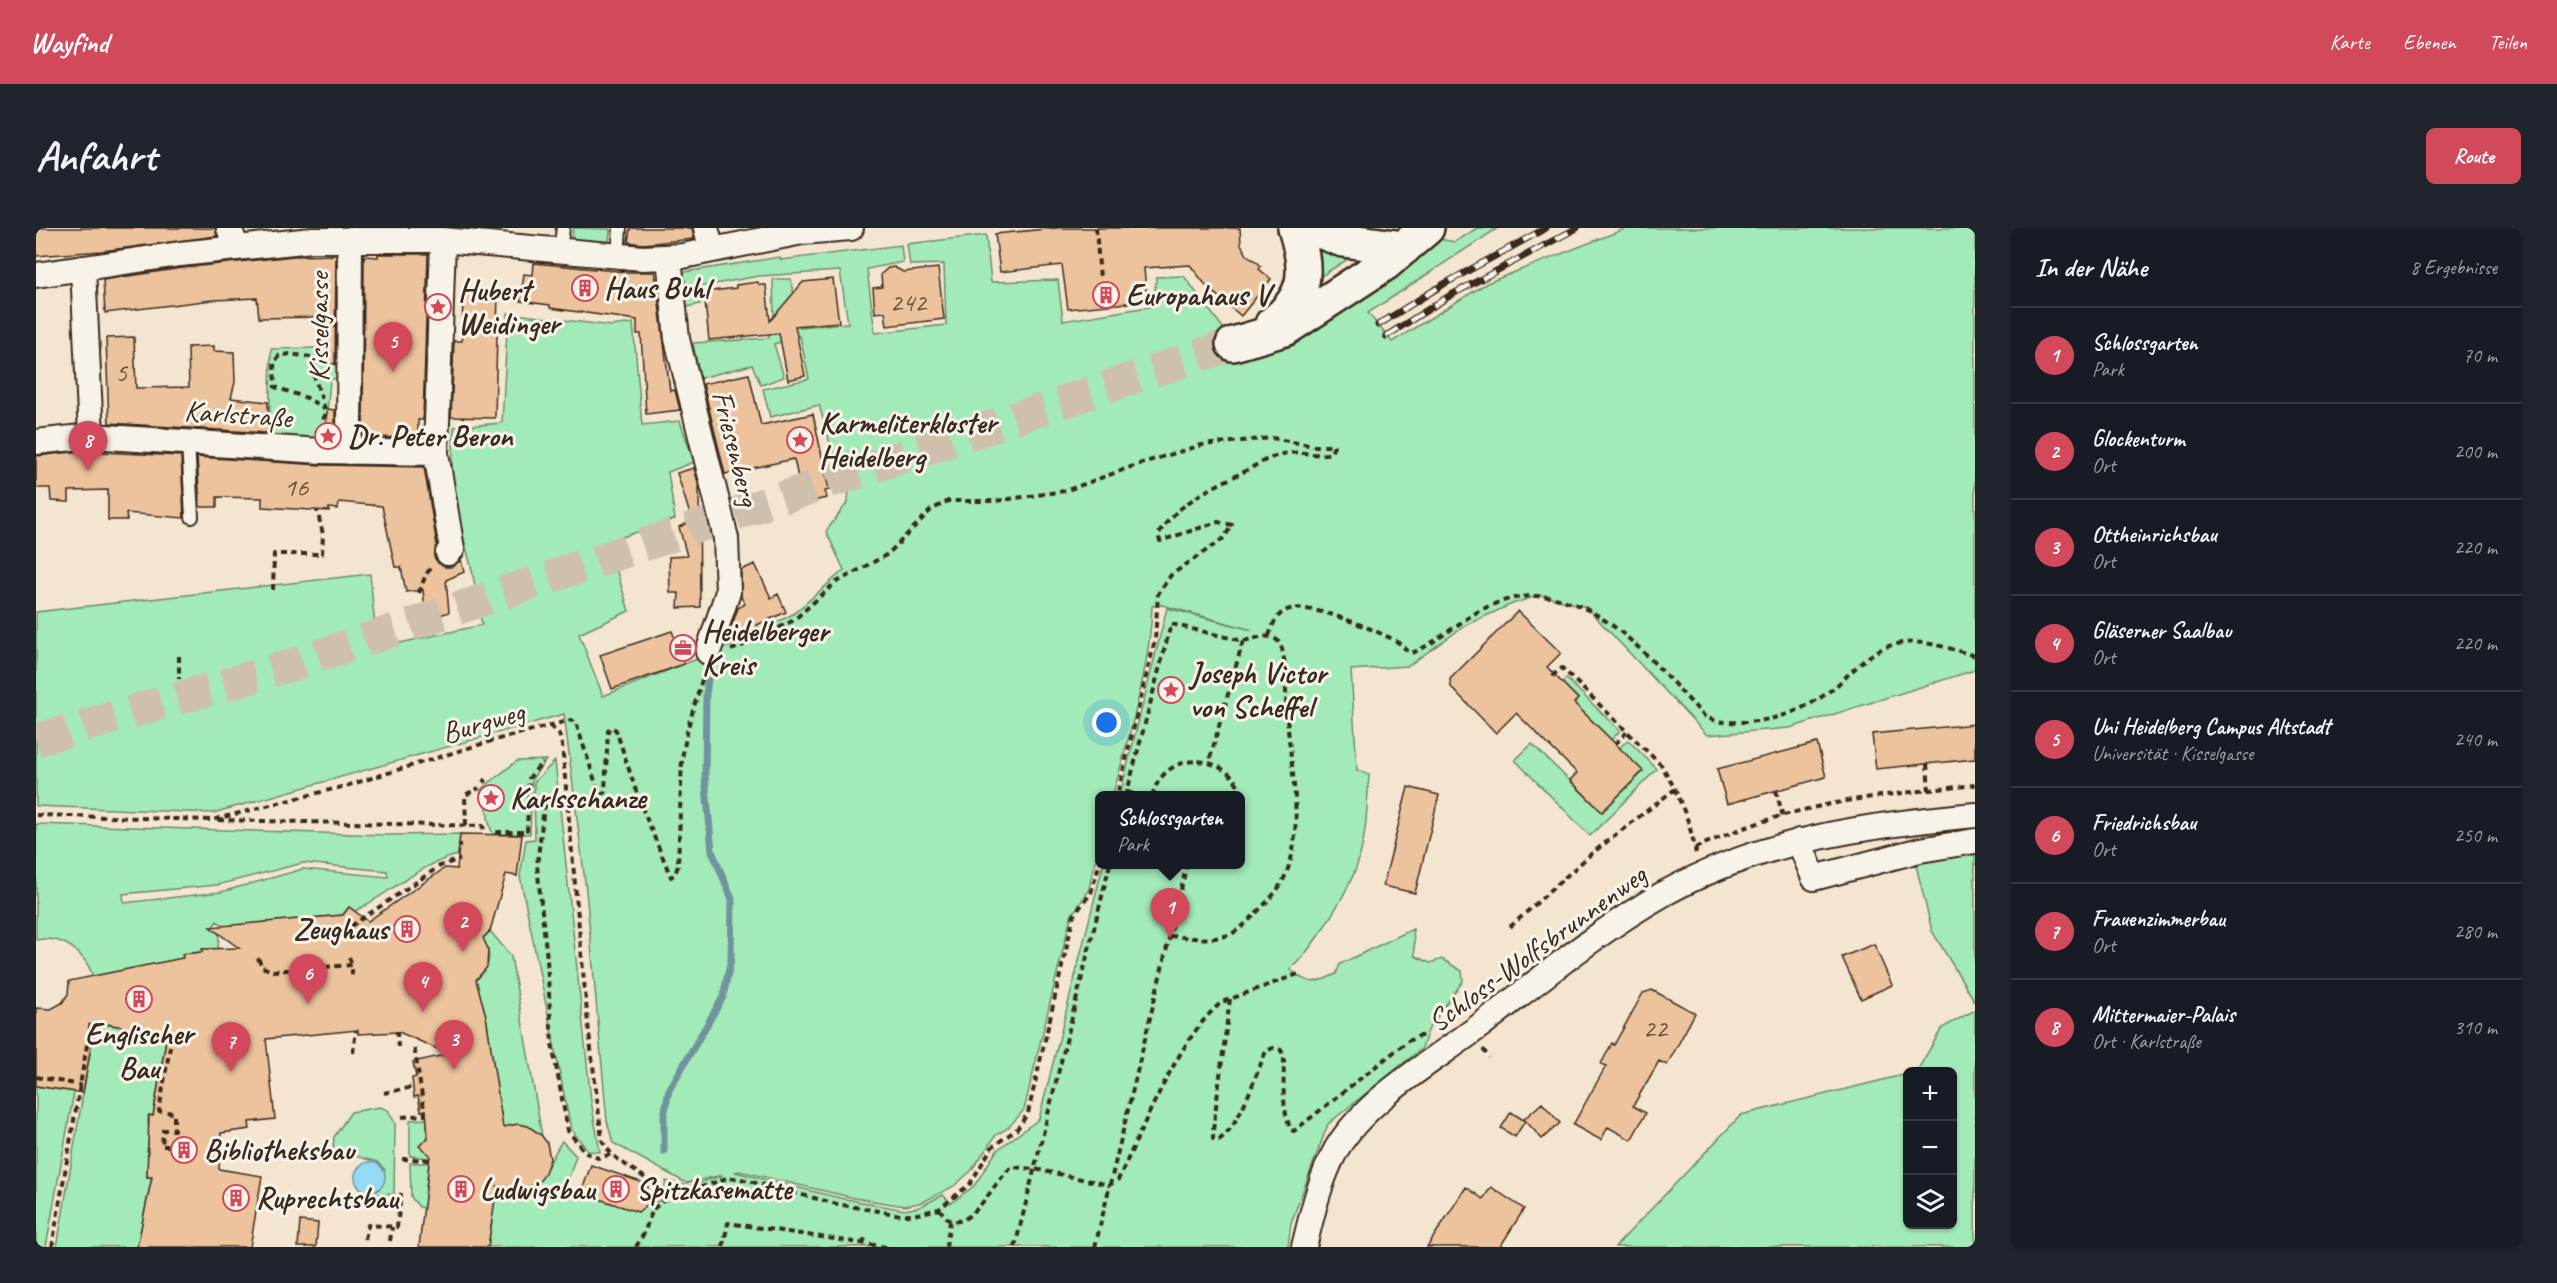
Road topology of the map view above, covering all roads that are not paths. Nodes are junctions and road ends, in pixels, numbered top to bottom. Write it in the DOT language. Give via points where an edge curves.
graph roads {
  1 [pos="620,228"];
  2 [pos="851,228"];
  3 [pos="1295,228"];
  4 [pos="1312,228"];
  5 [pos="233,238"];
  6 [pos="1416,238"];
  7 [pos="350,239"];
  8 [pos="562,239"];
  9 [pos="709,239"];
  10 [pos="443,250"];
  11 [pos="618,256"];
  12 [pos="669,257"];
  13 [pos="83,268"];
  14 [pos="36,275"];
  15 [pos="91,436"];
  16 [pos="188,441"];
  17 [pos="36,442"];
  18 [pos="349,452"];
  19 [pos="436,453"];
  20 [pos="192,517"];
  21 [pos="448,553"];
  22 [pos="706,651"];
  23 [pos="1975,815"];
  24 [pos="1794,831"];
  25 [pos="1975,841"];
  26 [pos="1304,1247"];
  1 -- 11 [label="lane"];
  2 -- 9 [label="street"];
  3 -- 6 [label="main road" via="1304,268 1299,293 1273,323 1233,344 1285,329"];
  4 -- 6 [label="main road" via="1343,240"];
  5 -- 7 [label="street"];
  5 -- 13 [label="street"];
  7 -- 10 [label="street"];
  7 -- 18 [label="street, Kisselgasse"];
  8 -- 10 [label="street"];
  8 -- 11 [label="street"];
  9 -- 12 [label="street"];
  10 -- 19 [label="street"];
  11 -- 12 [label="street"];
  12 -- 22 [label="street, Friesenberg" via="677,339 726,538 729,585 725,606"];
  13 -- 14 [label="street"];
  13 -- 15 [label="street"];
  15 -- 16 [label="street, Karlstraße"];
  15 -- 17 [label="street, Karlstraße"];
  16 -- 18 [label="street, Karlstraße"];
  16 -- 20 [label="lane"];
  18 -- 19 [label="street, Karlstraße"];
  19 -- 21 [label="street" via="452,549"];
  23 -- 24 [label="street, Schloss-Wolfsbrunnenweg"];
  24 -- 25 [label="street" via="1814,878 1920,850"];
  24 -- 26 [label="street, Schloss-Wolfsbrunnenweg" via="1662,895 1595,938 1377,1103 1346,1136 1323,1178"];
}
